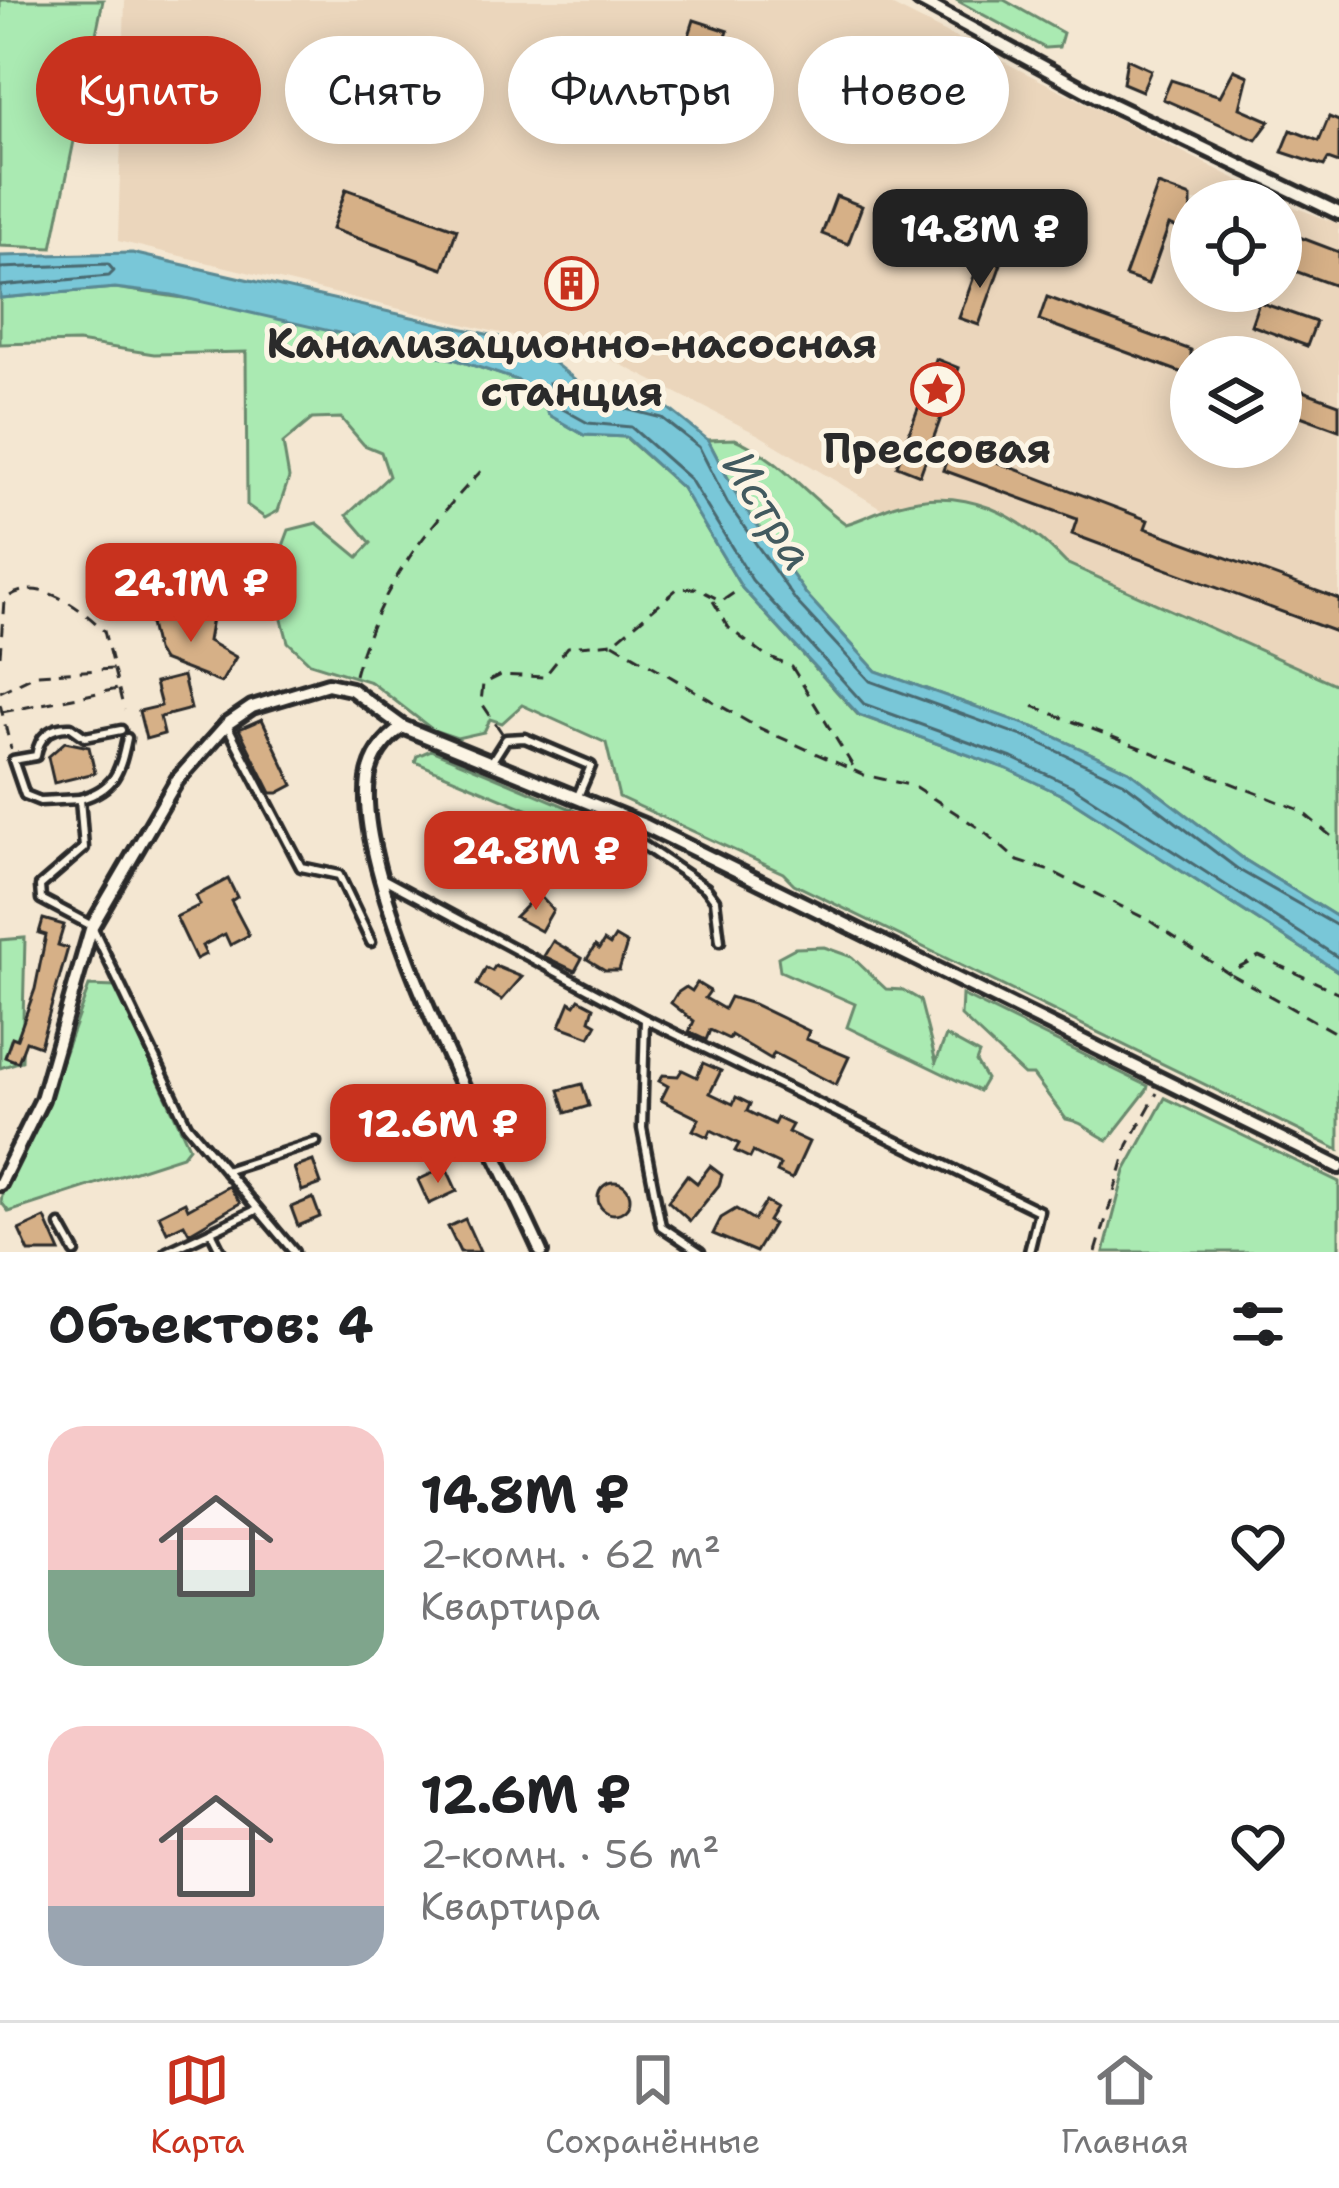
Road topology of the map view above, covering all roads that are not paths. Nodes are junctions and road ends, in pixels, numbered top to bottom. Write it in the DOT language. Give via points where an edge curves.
graph roads {
  1 [pos="919,0"];
  2 [pos="1339,213"];
  3 [pos="227,724"];
  4 [pos="403,728"];
  5 [pos="121,730"];
  6 [pos="127,739"];
  7 [pos="492,761"];
  8 [pos="578,796"];
  9 [pos="80,799"];
  10 [pos="616,813"];
  11 [pos="379,876"];
  12 [pos="92,926"];
  13 [pos="719,941"];
  14 [pos="371,942"];
  15 [pos="645,1019"];
  16 [pos="316,1142"];
  17 [pos="1339,1167"];
  18 [pos="228,1170"];
  19 [pos="0,1184"];
  20 [pos="254,1211"];
  21 [pos="60,1225"];
  22 [pos="212,1232"];
  23 [pos="75,1252"];
  24 [pos="166,1252"];
  25 [pos="221,1252"];
  26 [pos="294,1252"];
  27 [pos="541,1252"];
  28 [pos="700,1252"];
  29 [pos="1029,1252"];
  1 -- 2 [label="street"];
  3 -- 4 [label="street" via="252,707 328,684 351,689"];
  3 -- 12 [label="street" via="177,780"];
  3 -- 14 [label="lane" via="302,867 339,875"];
  4 -- 7 [label="street"];
  4 -- 11 [label="street" via="375,756 368,776"];
  5 -- 9 [label="lane" via="85,737 53,728 36,756 13,760 25,795"];
  6 -- 9 [label="lane" via="119,775 104,793"];
  7 -- 8 [label="street"];
  7 -- 8 [label="lane" via="506,739 525,738 591,766"];
  8 -- 10 [label="street"];
  9 -- 12 [label="lane" via="84,848 40,886 41,899"];
  10 -- 13 [label="lane" via="620,827 715,899"];
  10 -- 17 [label="street"];
  11 -- 15 [label="lane"];
  11 -- 27 [label="street"];
  12 -- 18 [label="lane" via="187,1124"];
  12 -- 19 [label="street" via="42,1099"];
  15 -- 28 [label="lane" via="643,1127 661,1226"];
  15 -- 29 [label="lane" via="1039,1211"];
  16 -- 18 [label="lane"];
  18 -- 20 [label="lane"];
  20 -- 22 [label="lane"];
  20 -- 26 [label="lane"];
  21 -- 23 [label="lane"];
  22 -- 24 [label="lane"];
  22 -- 25 [label="lane"];
}
